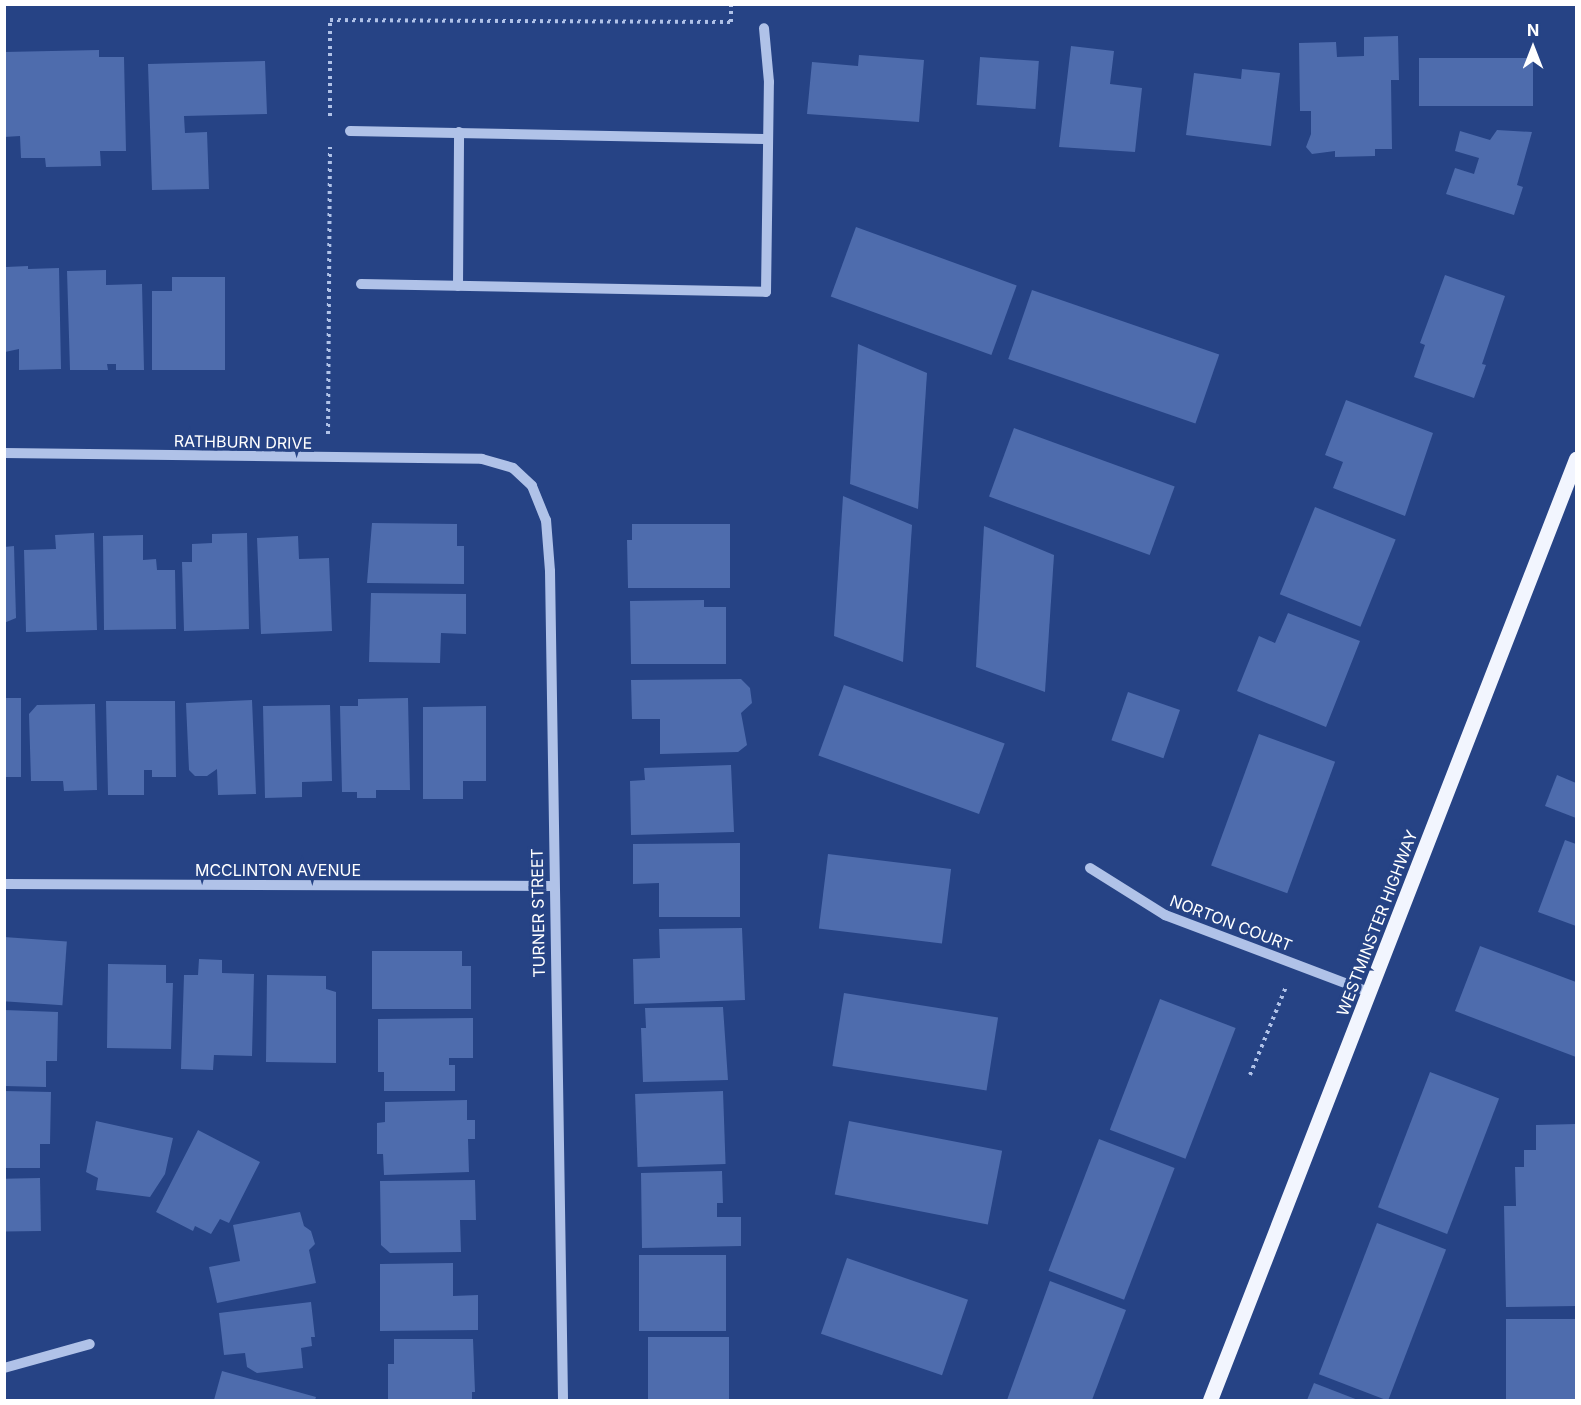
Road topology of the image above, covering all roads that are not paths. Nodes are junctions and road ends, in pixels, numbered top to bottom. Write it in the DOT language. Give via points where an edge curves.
graph roads {
  1 [pos="764,28"];
  2 [pos="350,131"];
  3 [pos="459,132"];
  4 [pos="768,139"];
  5 [pos="361,284"];
  6 [pos="458,286"];
  7 [pos="4,453"];
  8 [pos="482,459"];
  9 [pos="1576,459"];
  10 [pos="1090,868"];
  11 [pos="4,884"];
  12 [pos="552,886"];
  13 [pos="1369,992"];
  14 [pos="90,1344"];
  15 [pos="4,1368"];
  16 [pos="562,1401"];
  17 [pos="1210,1401"];
  1 -- 4 [label="street" via="769,82"];
  2 -- 3 [label="street"];
  3 -- 4 [label="street"];
  3 -- 6 [label="street"];
  4 -- 6 [label="street" via="766,292"];
  5 -- 6 [label="street"];
  7 -- 8 [label="street, RATHBURN DRIVE"];
  8 -- 12 [label="street, TURNER STREET" via="513,468 532,486 546,520 550,571"];
  9 -- 13 [label="main road, WESTMINSTER HIGHWAY"];
  10 -- 13 [label="street, NORTON COURT" via="1165,915"];
  11 -- 12 [label="street, MCCLINTON AVENUE"];
  12 -- 16 [label="street, TURNER STREET"];
  13 -- 17 [label="main road, WESTMINSTER HIGHWAY"];
  14 -- 15 [label="street"];
}
